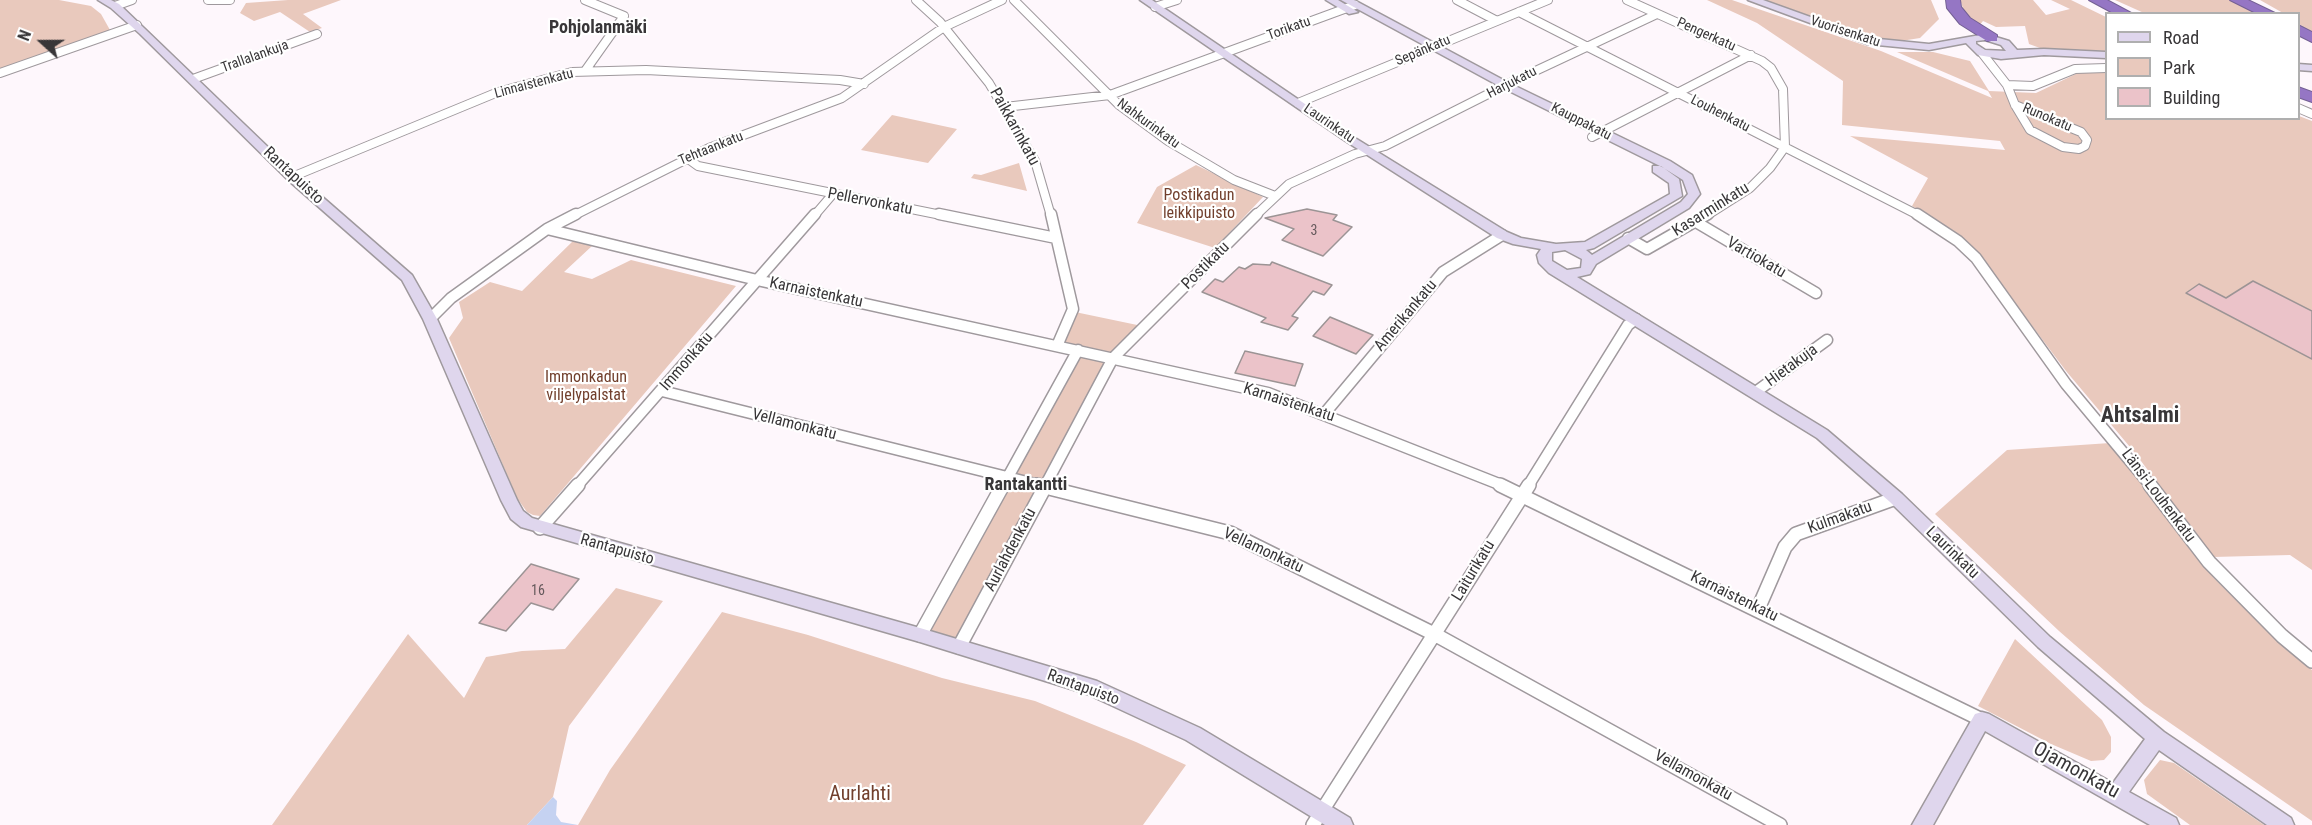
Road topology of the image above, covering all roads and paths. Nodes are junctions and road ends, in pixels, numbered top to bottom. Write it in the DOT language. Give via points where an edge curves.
graph roads {
  1 [pos="132,0"];
  2 [pos="208,0"];
  3 [pos="230,0"];
  4 [pos="585,0"];
  5 [pos="916,0"];
  6 [pos="1002,0"];
  7 [pos="1014,0"];
  8 [pos="1177,0"];
  9 [pos="1331,0"];
  10 [pos="1457,0"];
  11 [pos="1548,0"];
  12 [pos="1627,0"];
  13 [pos="1753,0"];
  14 [pos="1953,0"];
  15 [pos="2096,0"];
  16 [pos="2106,0"];
  17 [pos="2237,0"];
  18 [pos="109,3"];
  19 [pos="1150,3"];
  20 [pos="1349,5"];
  21 [pos="1519,12"];
  22 [pos="2124,12"];
  23 [pos="2124,12"];
  24 [pos="2266,12"];
  25 [pos="1657,14"];
  26 [pos="1497,21"];
  27 [pos="1965,21"];
  28 [pos="137,25"];
  29 [pos="944,27"];
  30 [pos="317,34"];
  31 [pos="1999,40"];
  32 [pos="1976,45"];
  33 [pos="1586,47"];
  34 [pos="1428,49"];
  35 [pos="2044,52"];
  36 [pos="1223,53"];
  37 [pos="1751,55"];
  38 [pos="2008,55"];
  39 [pos="2105,55"];
  40 [pos="2105,69"];
  41 [pos="585,71"];
  42 [pos="1999,72"];
  43 [pos="0,73"];
  44 [pos="193,79"];
  45 [pos="864,84"];
  46 [pos="2007,85"];
  47 [pos="1500,88"];
  48 [pos="1677,93"];
  49 [pos="1110,95"];
  50 [pos="1298,103"];
  51 [pos="2015,105"];
  52 [pos="1005,107"];
  53 [pos="1597,134"];
  54 [pos="1785,147"];
  55 [pos="1367,150"];
  56 [pos="687,158"];
  57 [pos="292,177"];
  58 [pos="832,195"];
  59 [pos="1275,196"];
  60 [pos="1920,216"];
  61 [pos="1696,222"];
  62 [pos="547,230"];
  63 [pos="1502,235"];
  64 [pos="1056,237"];
  65 [pos="1628,238"];
  66 [pos="1518,241"];
  67 [pos="1553,247"];
  68 [pos="1574,248"];
  69 [pos="1544,259"];
  70 [pos="1587,267"];
  71 [pos="1560,272"];
  72 [pos="757,280"];
  73 [pos="1816,293"];
  74 [pos="1605,300"];
  75 [pos="430,319"];
  76 [pos="1636,319"];
  77 [pos="1827,340"];
  78 [pos="1057,345"];
  79 [pos="1078,350"];
  80 [pos="1113,358"];
  81 [pos="662,391"];
  82 [pos="1756,392"];
  83 [pos="1325,413"];
  84 [pos="1006,479"];
  85 [pos="1044,488"];
  86 [pos="1521,493"];
  87 [pos="1896,498"];
  88 [pos="540,528"];
  89 [pos="1758,609"];
  90 [pos="920,635"];
  91 [pos="1436,635"];
  92 [pos="959,647"];
  93 [pos="2312,661"];
  94 [pos="1982,720"];
  95 [pos="2157,738"];
  96 [pos="2117,794"];
  97 [pos="1317,818"];
  98 [pos="1342,825"];
  99 [pos="1780,825"];
  100 [pos="1922,825"];
  101 [pos="2169,825"];
  102 [pos="2284,825"];
  1 -- 18 [label="street"];
  2 -- 3 [label="street"];
  4 -- 41 [label="street" via="624,16"];
  5 -- 29 [label="street, Paikkarinkatu"];
  6 -- 29 [label="street, Tehtaankatu"];
  7 -- 49 [label="street, Nahkurinkatu"];
  8 -- 19 [label="street"];
  9 -- 20 [label="street, Kauppakatu"];
  10 -- 26 [label="street"];
  11 -- 21 [label="street, Sepänkatu"];
  12 -- 25 [label="street, Pengerkatu"];
  13 -- 32 [label="street, Vuorisenkatu" via="1867,41 1904,46"];
  14 -- 27 [label="highway" via="1954,8"];
  15 -- 22 [label="highway"];
  16 -- 23 [label="highway"];
  17 -- 24 [label="highway"];
  18 -- 28 [label="street, Rantapuisto"];
  19 -- 36 [label="street, Laurinkatu"];
  20 -- 34 [label="street, Kauppakatu"];
  20 -- 36 [label="street, Torikatu"];
  21 -- 26 [label="street, Sepänkatu"];
  21 -- 33 [label="street, Louhenkatu"];
  25 -- 33 [label="street, Harjukatu"];
  25 -- 37 [label="street, Pengerkatu"];
  26 -- 34 [label="street, Sepänkatu"];
  27 -- 31 [label="highway"];
  27 -- 32 [label="highway"];
  28 -- 43 [label="street"];
  28 -- 44 [label="street, Rantapuisto"];
  29 -- 45 [label="street, Tehtaankatu"];
  29 -- 52 [label="street, Paikkarinkatu"];
  30 -- 44 [label="street, Trallalankuja"];
  31 -- 32 [label="street"];
  31 -- 35 [label="street"];
  31 -- 38 [label="street" via="2012,50"];
  32 -- 38 [label="street"];
  32 -- 42 [label="street, Runokatu"];
  33 -- 47 [label="street, Harjukatu"];
  33 -- 48 [label="street, Louhenkatu"];
  34 -- 47 [label="street, Kauppakatu"];
  34 -- 50 [label="street, Sepänkatu"];
  35 -- 38 [label="street"];
  35 -- 39 [label="street"];
  36 -- 49 [label="street"];
  36 -- 50 [label="street, Laurinkatu"];
  37 -- 48 [label="street"];
  37 -- 54 [label="street" via="1771,68 1783,89"];
  38 -- 42 [label="street"];
  40 -- 46 [label="street" via="2075,69 2033,86"];
  41 -- 45 [label="street, Linnaistenkatu" via="657,70"];
  41 -- 57 [label="street, Linnaistenkatu" via="498,92"];
  42 -- 46 [label="street, Runokatu"];
  44 -- 57 [label="street, Rantapuisto"];
  45 -- 56 [label="street, Tehtaankatu" via="831,104"];
  46 -- 51 [label="street, Runokatu"];
  47 -- 53 [label="street, Kauppakatu"];
  47 -- 55 [label="street, Harjukatu" via="1385,146"];
  48 -- 53 [label="street"];
  48 -- 54 [label="street, Louhenkatu"];
  49 -- 52 [label="street"];
  49 -- 59 [label="street, Nahkurinkatu" via="1167,141 1234,180"];
  50 -- 55 [label="street, Laurinkatu"];
  51 -- 51 [label="street, Runokatu" via="2030,130 2040,138 2062,147 2085,146 2087,141 2081,132"];
  52 -- 64 [label="street, Paikkarinkatu" via="1035,161"];
  53 -- 65 [label="street, Kauppakatu" via="1683,174 1694,189 1685,205"];
  53 -- 68 [label="street, Kauppakatu" via="1670,177 1677,191 1671,200 1588,245"];
  54 -- 60 [label="street, Louhenkatu"];
  54 -- 61 [label="street, Kasarminkatu" via="1750,188"];
  55 -- 59 [label="street, Postikatu" via="1289,184"];
  55 -- 63 [label="street, Laurinkatu"];
  56 -- 58 [label="street, Pellervonkatu" via="698,166"];
  56 -- 62 [label="street, Tehtaankatu"];
  57 -- 75 [label="street, Rantapuisto" via="407,278"];
  58 -- 64 [label="street, Pellervonkatu"];
  58 -- 72 [label="street, Immonkatu"];
  59 -- 80 [label="street, Postikatu"];
  60 -- 93 [label="street, Länsi-Louhenkatu" via="1976,258 2066,384 2128,456 2194,544 2247,602"];
  61 -- 65 [label="street, Kasarminkatu" via="1647,249"];
  61 -- 73 [label="street, Vartiokatu"];
  62 -- 72 [label="street, Karnaistenkatu"];
  62 -- 75 [label="street, Tehtaankatu" via="451,298"];
  63 -- 66 [label="street, Laurinkatu"];
  63 -- 83 [label="street, Amerikankatu" via="1443,272"];
  64 -- 78 [label="street, Paikkarinkatu" via="1073,309"];
  65 -- 70 [label="street, Kauppakatu"];
  66 -- 67 [label="street, Laurinkatu"];
  66 -- 69 [label="street, Laurinkatu"];
  67 -- 68 [label="street"];
  67 -- 69 [label="street" via="1545,252"];
  68 -- 70 [label="street" via="1585,254"];
  69 -- 71 [label="street" via="1549,267"];
  70 -- 71 [label="street" via="1574,274"];
  70 -- 74 [label="street, Laurinkatu"];
  71 -- 74 [label="street, Laurinkatu"];
  72 -- 78 [label="street, Karnaistenkatu"];
  72 -- 81 [label="street, Immonkatu"];
  74 -- 76 [label="street, Laurinkatu"];
  75 -- 88 [label="street, Rantapuisto" via="509,500 517,515"];
  76 -- 82 [label="street, Laurinkatu"];
  76 -- 86 [label="street, Laiturikatu" via="1628,325"];
  77 -- 82 [label="street, Hietakuja"];
  78 -- 79 [label="street, Karnaistenkatu"];
  79 -- 80 [label="street, Karnaistenkatu"];
  79 -- 84 [label="street"];
  80 -- 83 [label="street, Karnaistenkatu" via="1268,393"];
  80 -- 85 [label="street, Aurlahdenkatu"];
  81 -- 84 [label="street, Vellamonkatu"];
  81 -- 88 [label="street, Immonkatu"];
  82 -- 87 [label="street, Laurinkatu" via="1845,453"];
  83 -- 86 [label="street, Karnaistenkatu"];
  84 -- 85 [label="street, Vellamonkatu"];
  84 -- 90 [label="street"];
  85 -- 91 [label="street, Vellamonkatu" via="1230,533"];
  85 -- 92 [label="street, Aurlahdenkatu"];
  86 -- 89 [label="street, Karnaistenkatu"];
  86 -- 91 [label="street, Laiturikatu"];
  87 -- 89 [label="street, Kulmakatu" via="1796,534 1785,547"];
  87 -- 95 [label="street, Laurinkatu" via="2044,642"];
  88 -- 90 [label="street, Rantapuisto"];
  89 -- 94 [label="street, Karnaistenkatu"];
  90 -- 92 [label="street, Rantapuisto"];
  91 -- 97 [label="street, Laiturikatu"];
  91 -- 99 [label="street, Vellamonkatu"];
  92 -- 97 [label="street, Rantapuisto" via="1091,687 1193,734"];
  94 -- 96 [label="street, Ojamonkatu"];
  94 -- 100 [label="street"];
  95 -- 96 [label="street"];
  95 -- 102 [label="street, Laurinkatu"];
  96 -- 101 [label="street, Ojamonkatu"];
  97 -- 98 [label="street, Rantapuisto"];
}
